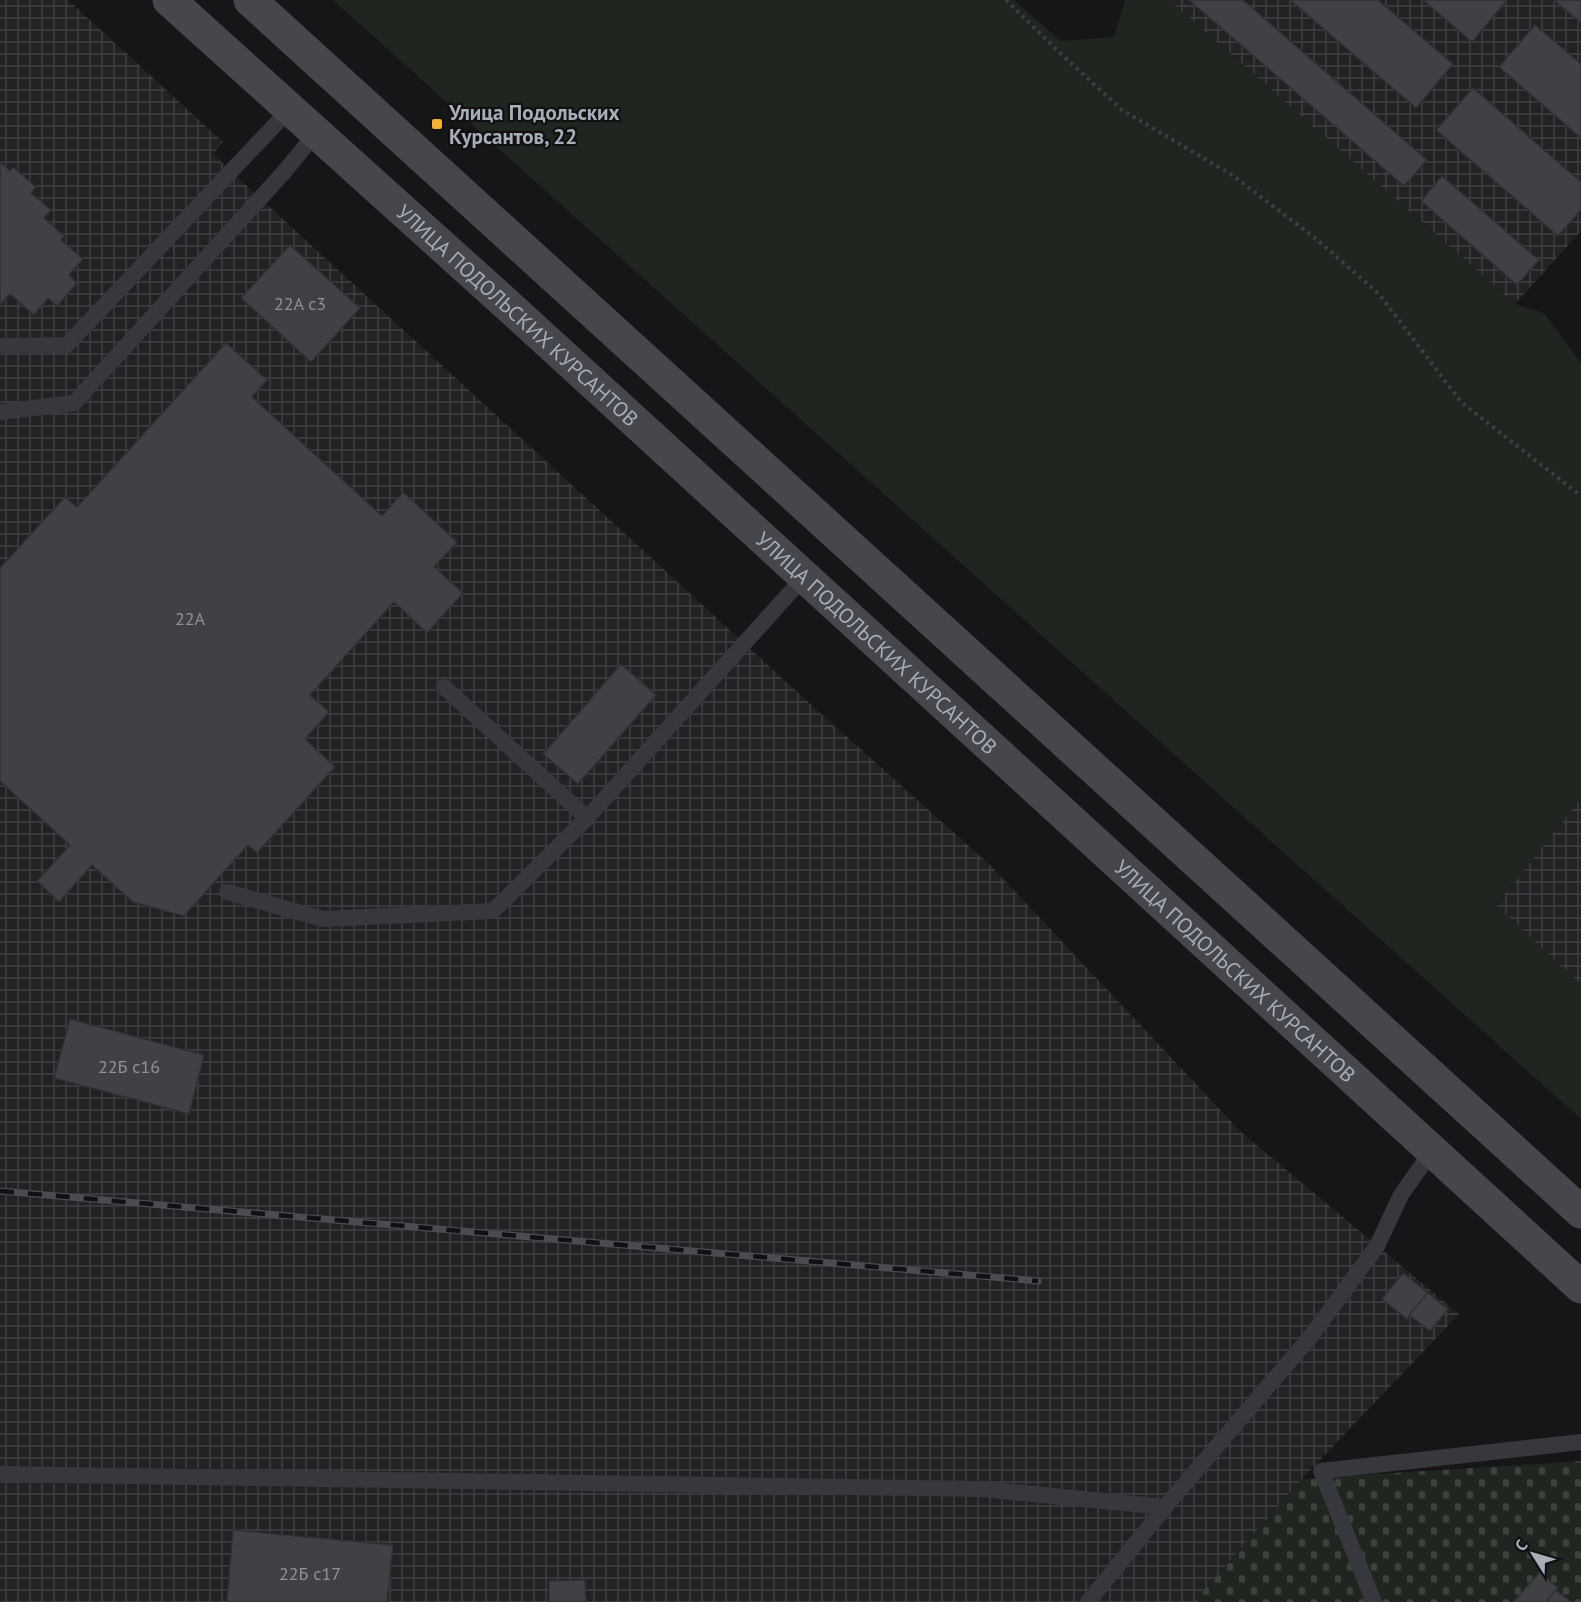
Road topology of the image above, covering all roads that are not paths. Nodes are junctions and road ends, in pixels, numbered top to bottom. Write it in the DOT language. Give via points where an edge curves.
graph roads {
  1 [pos="169,0"];
  2 [pos="250,0"];
  3 [pos="289,110"];
  4 [pos="316,133"];
  5 [pos="0,346"];
  6 [pos="0,412"];
  7 [pos="805,576"];
  8 [pos="444,687"];
  9 [pos="587,818"];
  10 [pos="227,892"];
  11 [pos="1432,1151"];
  12 [pos="1581,1212"];
  13 [pos="1581,1287"];
  14 [pos="1581,1442"];
  15 [pos="0,1474"];
  16 [pos="1165,1507"];
  17 [pos="1088,1602"];
  18 [pos="1374,1602"];
  1 -- 3 [label="main road, УЛИЦА ПОДОЛЬСКИХ КУРСАНТОВ"];
  2 -- 12 [label="main road"];
  3 -- 4 [label="main road, УЛИЦА ПОДОЛЬСКИХ КУРСАНТОВ"];
  3 -- 5 [label="lane" via="68,345"];
  4 -- 6 [label="lane" via="74,403"];
  4 -- 7 [label="main road, УЛИЦА ПОДОЛЬСКИХ КУРСАНТОВ"];
  7 -- 9 [label="lane"];
  7 -- 11 [label="main road, УЛИЦА ПОДОЛЬСКИХ КУРСАНТОВ"];
  8 -- 9 [label="lane"];
  9 -- 10 [label="lane" via="493,911 323,919"];
  11 -- 13 [label="main road, УЛИЦА ПОДОЛЬСКИХ КУРСАНТОВ"];
  11 -- 16 [label="lane" via="1401,1195 1377,1246 1311,1336"];
  14 -- 18 [label="lane" via="1321,1471"];
  15 -- 16 [label="lane" via="982,1490"];
  16 -- 17 [label="lane"];
}
